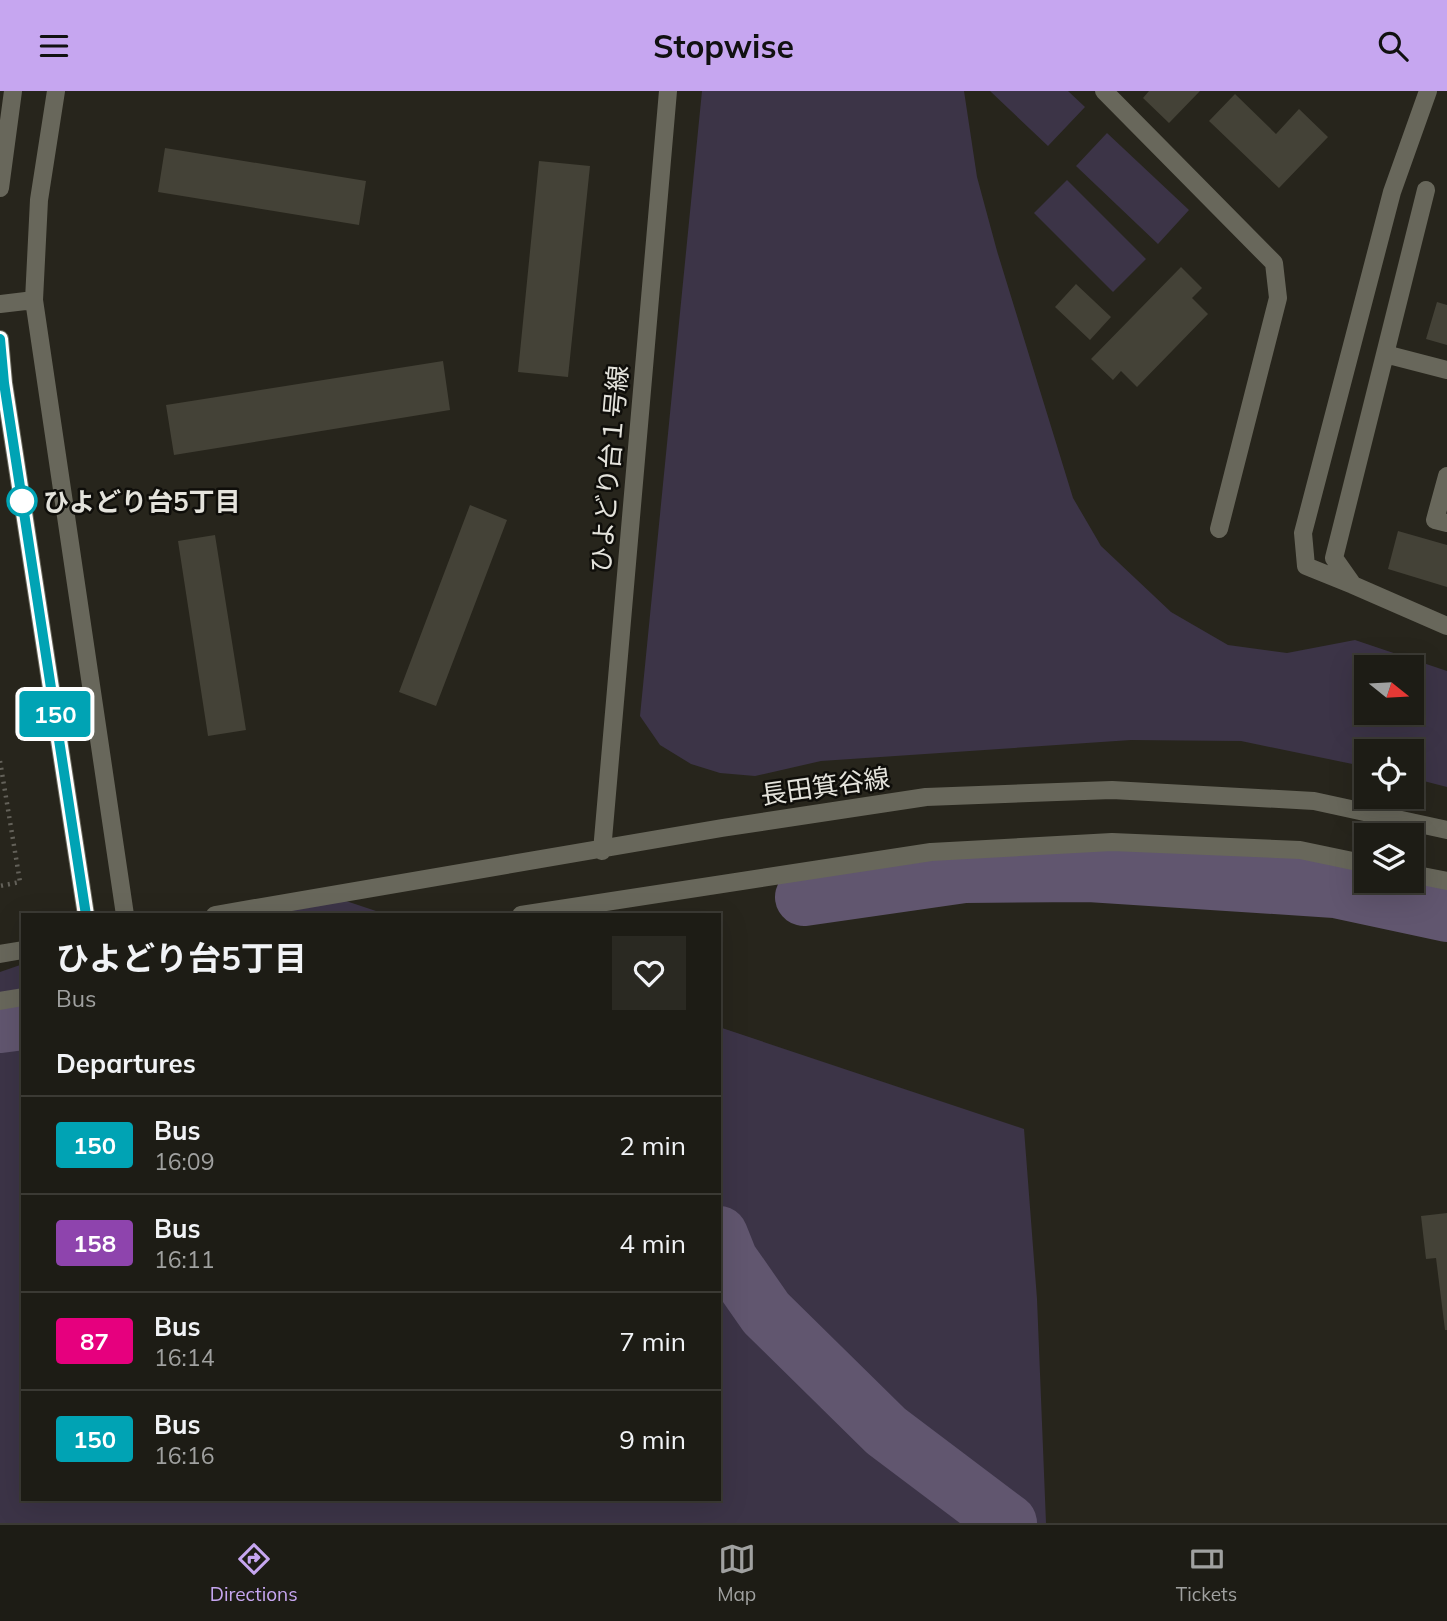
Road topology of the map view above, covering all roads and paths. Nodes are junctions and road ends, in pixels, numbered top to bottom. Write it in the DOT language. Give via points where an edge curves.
graph roads {
  1 [pos="13,91"];
  2 [pos="56,91"];
  3 [pos="668,91"];
  4 [pos="1104,91"];
  5 [pos="1428,91"];
  6 [pos="0,188"];
  7 [pos="1426,191"];
  8 [pos="34,300"];
  9 [pos="0,304"];
  10 [pos="0,339"];
  11 [pos="1385,354"];
  12 [pos="1447,370"];
  13 [pos="1447,476"];
  14 [pos="1447,523"];
  15 [pos="1219,529"];
  16 [pos="1353,585"];
  17 [pos="1447,626"];
  18 [pos="0,761"];
  19 [pos="1447,830"];
  20 [pos="602,851"];
  21 [pos="1354,861"];
  22 [pos="1424,876"];
  23 [pos="1447,881"];
  24 [pos="0,886"];
  25 [pos="86,913"];
  26 [pos="125,913"];
  27 [pos="227,913"];
  28 [pos="535,913"];
  29 [pos="21,950"];
  30 [pos="0,954"];
  31 [pos="21,997"];
  32 [pos="0,1001"];
  1 -- 6 [label="street"];
  2 -- 8 [label="street" via="39,199"];
  3 -- 20 [label="street, ひよどり台１号線"];
  4 -- 15 [label="street" via="1274,263 1278,297"];
  5 -- 16 [label="street" via="1392,192 1303,533 1306,566"];
  7 -- 11 [label="street"];
  8 -- 9 [label="street"];
  8 -- 26 [label="street"];
  10 -- 25 [label="street"];
  11 -- 12 [label="street"];
  11 -- 16 [label="street" via="1334,558"];
  13 -- 14 [label="street" via="1435,520"];
  16 -- 17 [label="street"];
  18 -- 24 [label="path" via="20,882"];
  19 -- 20 [label="street, 長田箕谷線" via="1314,801 1112,790 926,797"];
  20 -- 27 [label="street, 長田箕谷線"];
  21 -- 28 [label="street" via="1300,850 1112,842 959,851"];
  22 -- 23 [label="street"];
  29 -- 30 [label="street"];
  31 -- 32 [label="street"];
}
